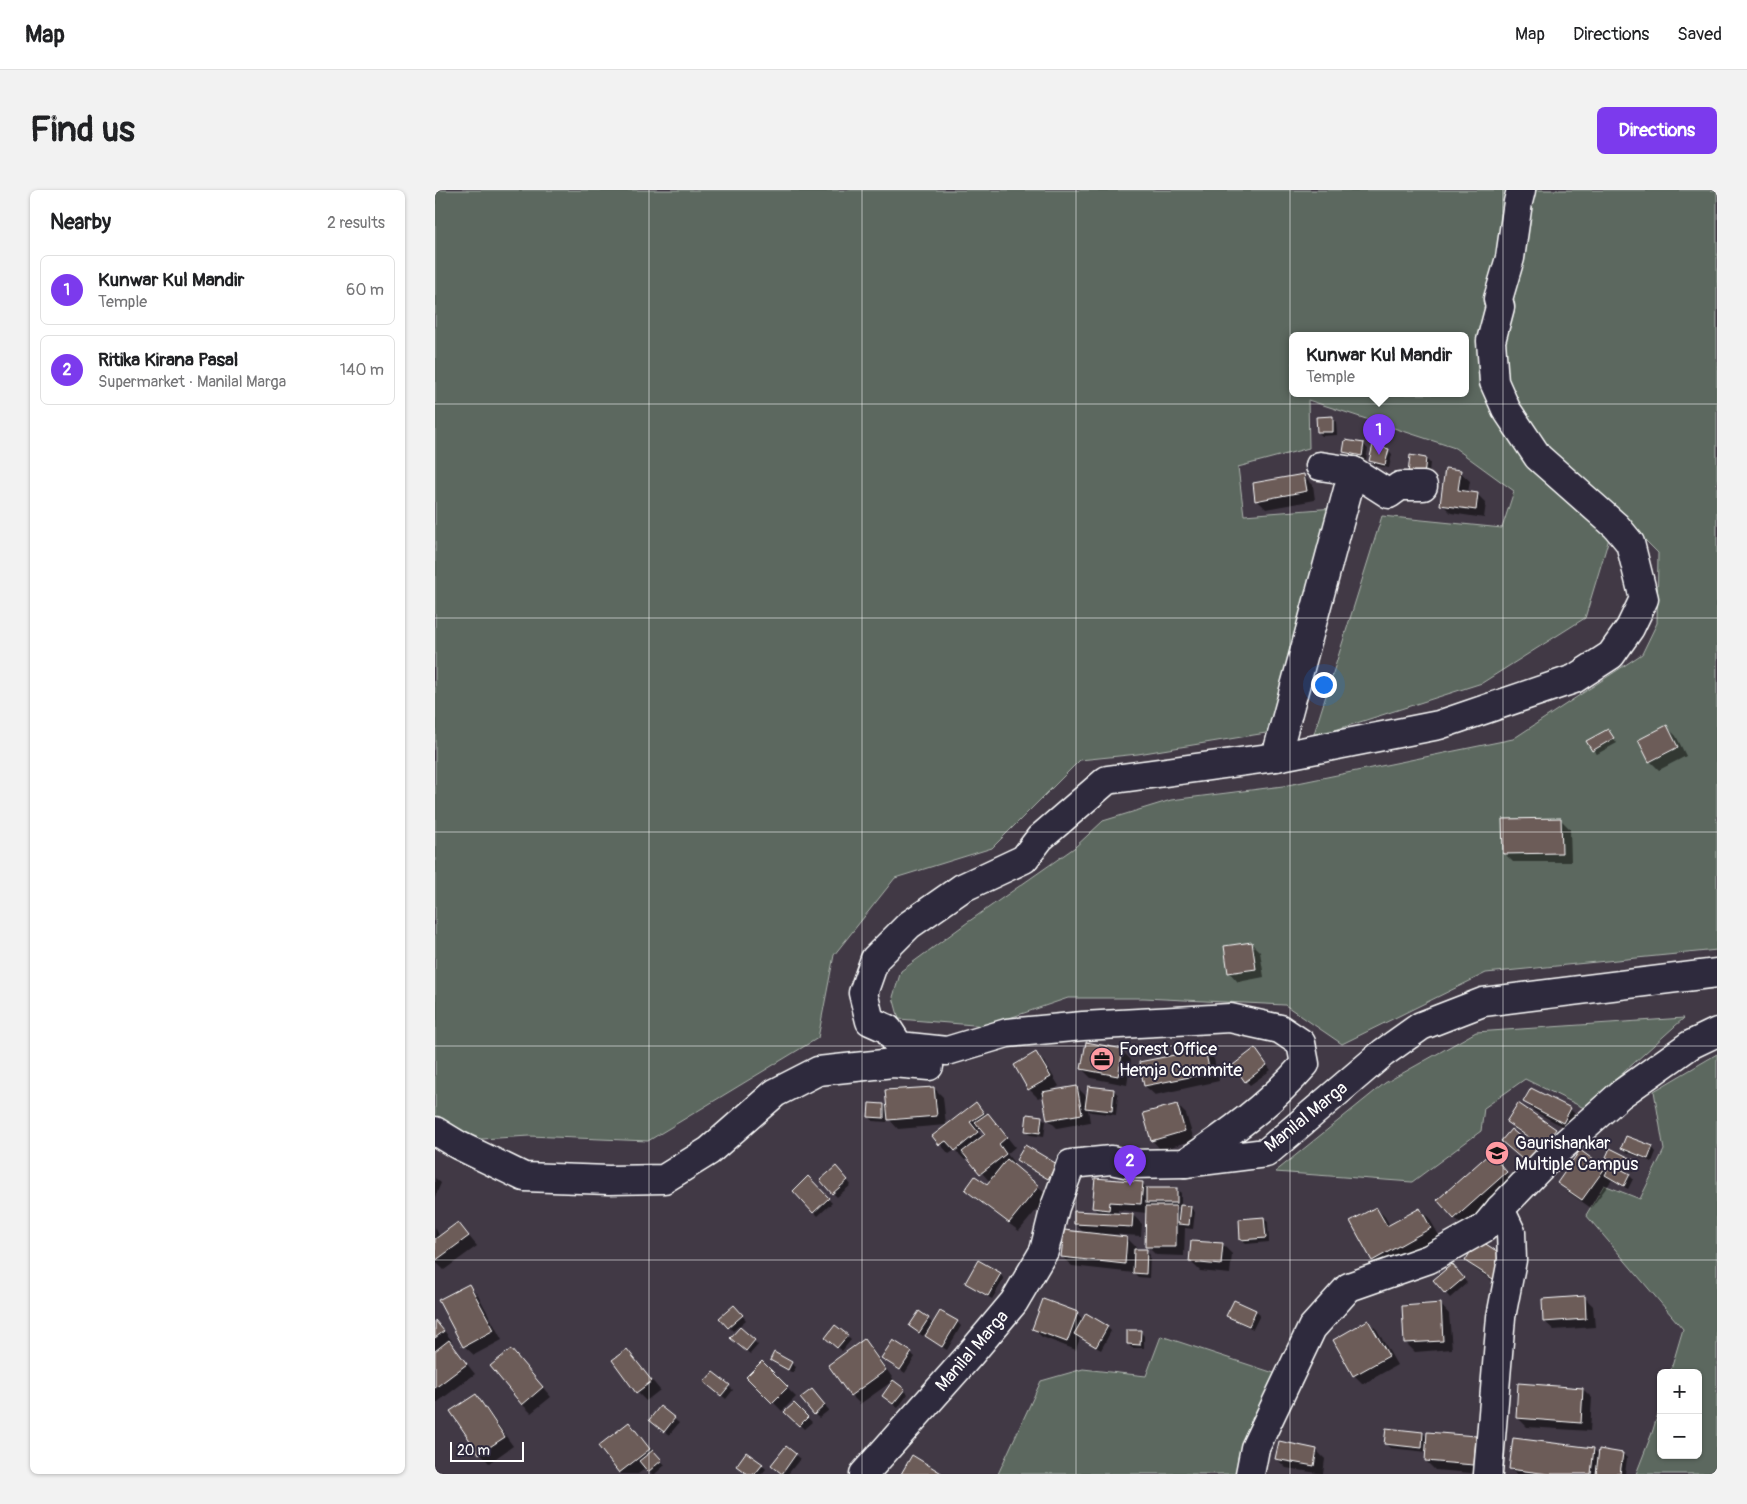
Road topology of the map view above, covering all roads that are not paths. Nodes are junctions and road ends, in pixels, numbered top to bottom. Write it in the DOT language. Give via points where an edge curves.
graph roads {
  1 [pos="1521,190"];
  2 [pos="1320,466"];
  3 [pos="1353,472"];
  4 [pos="1423,486"];
  5 [pos="1277,757"];
  6 [pos="1717,973"];
  7 [pos="1717,1032"];
  8 [pos="1007,1034"];
  9 [pos="435,1130"];
  10 [pos="1185,1163"];
  11 [pos="1500,1209"];
  12 [pos="864,1474"];
  13 [pos="1250,1474"];
  14 [pos="1488,1474"];
  1 -- 5 [label="street" via="1491,342 1494,382 1506,409 1538,457 1617,526 1630,543 1644,600 1611,655 1574,679 1439,726"];
  2 -- 3 [label="street"];
  3 -- 4 [label="street" via="1389,494 1400,486"];
  3 -- 5 [label="street"];
  5 -- 8 [label="street" via="1107,780 1040,838 1024,859 962,888 909,925 875,959 863,993 870,1021 888,1029 899,1046 947,1051"];
  6 -- 10 [label="street, Manilal Marga" via="1483,1002 1421,1026 1383,1053 1266,1153"];
  7 -- 11 [label="street" via="1690,1045 1621,1094 1549,1158"];
  8 -- 9 [label="street" via="961,1059 931,1066 893,1063 819,1071 775,1093 709,1151 665,1179 524,1178"];
  8 -- 10 [label="street" via="1083,1026 1230,1018 1280,1029 1301,1042 1305,1064 1285,1087 1231,1133"];
  10 -- 12 [label="street, Manilal Marga" via="1130,1164 1111,1160 1071,1164 1055,1207 1044,1251 1014,1302"];
  11 -- 13 [label="street" via="1484,1228 1429,1258 1349,1287 1312,1328 1255,1448"];
  11 -- 14 [label="street" via="1511,1232 1512,1260 1501,1317"];
}
